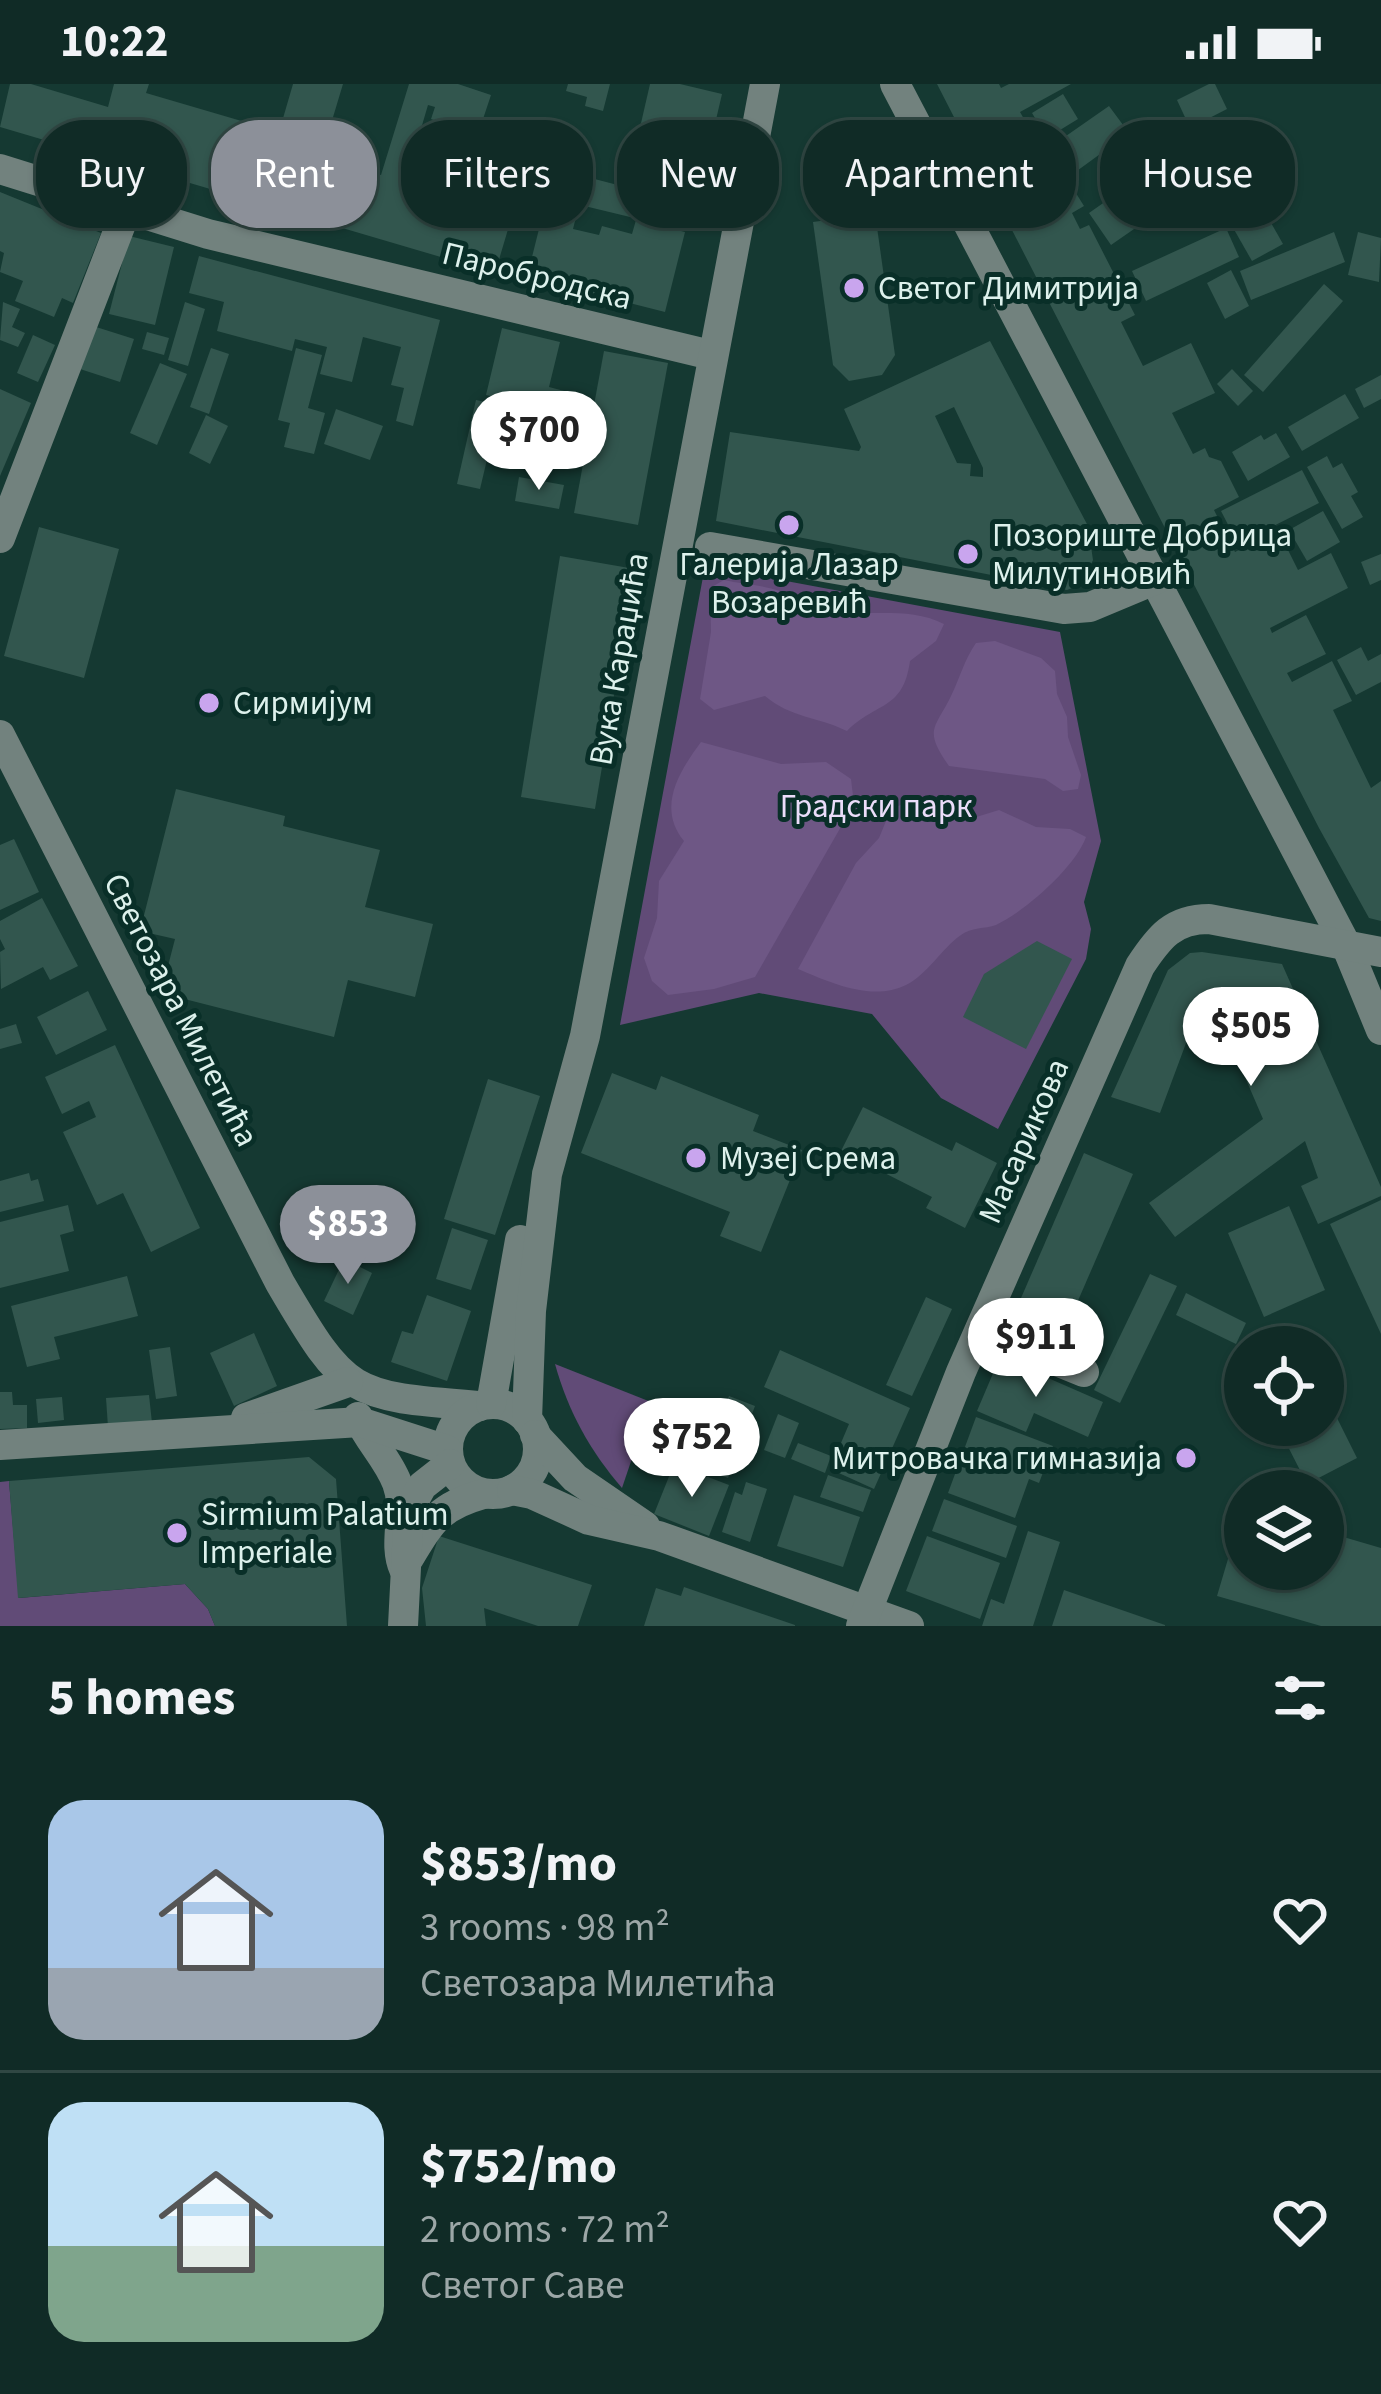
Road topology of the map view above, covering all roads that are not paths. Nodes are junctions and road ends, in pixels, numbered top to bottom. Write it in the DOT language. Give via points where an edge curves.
graph roads {
  1 [pos="765,84"];
  2 [pos="895,84"];
  3 [pos="0,169"];
  4 [pos="36,181"];
  5 [pos="187,226"];
  6 [pos="119,228"];
  7 [pos="711,355"];
  8 [pos="0,538"];
  9 [pos="710,547"];
  10 [pos="1157,579"];
  11 [pos="0,735"];
  12 [pos="1346,945"];
  13 [pos="1381,952"];
  14 [pos="1381,1030"];
  15 [pos="548,1174"];
  16 [pos="980,1330"];
  17 [pos="1084,1372"];
  18 [pos="348,1382"];
  19 [pos="485,1405"];
  20 [pos="360,1422"];
  21 [pos="531,1427"];
  22 [pos="208,1432"];
  23 [pos="0,1445"];
  24 [pos="448,1457"];
  25 [pos="498,1492"];
  26 [pos="659,1536"];
  27 [pos="404,1569"];
  28 [pos="863,1618"];
  29 [pos="403,1626"];
  30 [pos="909,1626"];
  1 -- 7 [label="street, Вука Караџића"];
  2 -- 10 [label="street"];
  3 -- 4 [label="street, Паробродска"];
  5 -- 7 [label="street, Паробродска"];
  6 -- 8 [label="street"];
  7 -- 15 [label="street, Вука Караџића" via="585,1036"];
  9 -- 10 [label="street" via="1064,609 1090,607"];
  10 -- 12 [label="street"];
  11 -- 18 [label="street, Светозара Милетића" via="280,1283"];
  12 -- 13 [label="street, Масарикова"];
  12 -- 14 [label="street"];
  12 -- 16 [label="street, Масарикова" via="1209,919 1172,925 1131,985"];
  15 -- 19 [label="street, Вука Караџића" via="525,1215"];
  15 -- 21 [label="street, Вука Караџића" via="531,1311"];
  16 -- 17 [label="street"];
  16 -- 28 [label="street, Масарикова"];
  18 -- 19 [label="street" via="388,1399"];
  18 -- 20 [label="street"];
  18 -- 22 [label="street"];
  19 -- 21 [label="street" via="513,1409"];
  19 -- 24 [label="street" via="456,1423"];
  20 -- 22 [label="street"];
  20 -- 24 [label="street"];
  20 -- 27 [label="street" via="397,1481"];
  21 -- 25 [label="street" via="533,1470"];
  21 -- 26 [label="street" via="575,1478"];
  22 -- 23 [label="street"];
  24 -- 25 [label="street" via="465,1485"];
  24 -- 27 [label="street" via="409,1509"];
  25 -- 26 [label="street" via="532,1495 589,1520"];
  25 -- 27 [label="street" via="449,1503"];
  26 -- 28 [label="street"];
  27 -- 29 [label="street"];
  28 -- 30 [label="street"];
}
